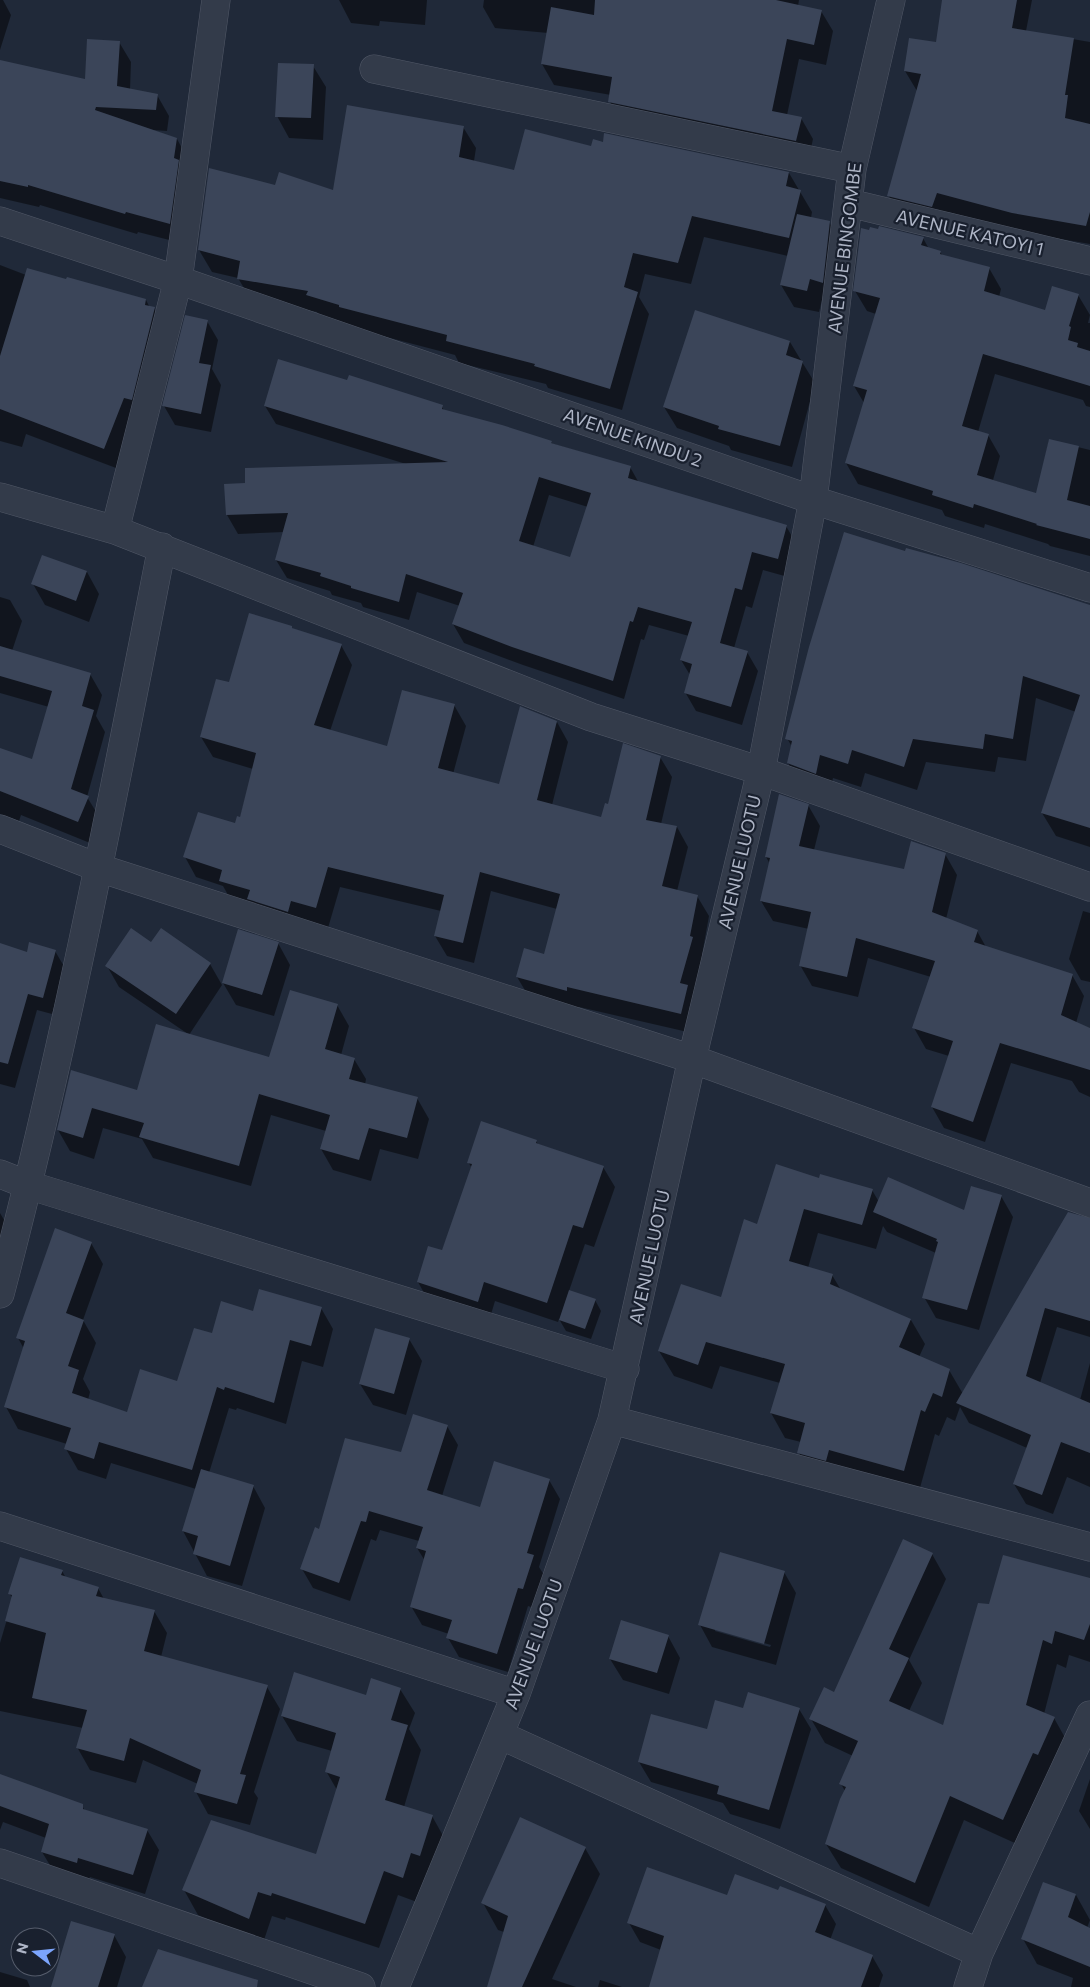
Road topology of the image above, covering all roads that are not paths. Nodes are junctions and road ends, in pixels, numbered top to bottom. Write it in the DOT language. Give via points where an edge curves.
graph roads {
  1 [pos="891,0"];
  2 [pos="209,1"];
  3 [pos="374,69"];
  4 [pos="852,169"];
  5 [pos="849,203"];
  6 [pos="0,221"];
  7 [pos="1090,261"];
  8 [pos="178,280"];
  9 [pos="0,497"];
  10 [pos="813,500"];
  11 [pos="115,530"];
  12 [pos="162,547"];
  13 [pos="1090,588"];
  14 [pos="761,771"];
  15 [pos="0,829"];
  16 [pos="99,868"];
  17 [pos="1090,887"];
  18 [pos="692,1059"];
  19 [pos="0,1174"];
  20 [pos="28,1185"];
  21 [pos="1090,1203"];
  22 [pos="0,1294"];
  23 [pos="625,1368"];
  24 [pos="612,1420"];
  25 [pos="0,1526"];
  26 [pos="1090,1547"];
  27 [pos="516,1694"];
  28 [pos="1090,1715"];
  29 [pos="500,1735"];
  30 [pos="0,1862"];
  31 [pos="979,1953"];
  32 [pos="361,1987"];
  33 [pos="396,1987"];
  34 [pos="968,1987"];
  1 -- 4 [label="street, AVENUE BINGOMBE"];
  2 -- 8 [label="street"];
  3 -- 4 [label="street"];
  4 -- 5 [label="street, AVENUE BINGOMBE"];
  5 -- 7 [label="street, AVENUE KATOYI 1"];
  5 -- 10 [label="street, AVENUE BINGOMBE"];
  6 -- 8 [label="street, AVENUE KINDU 2"];
  8 -- 10 [label="street, AVENUE KINDU 2"];
  8 -- 11 [label="street"];
  9 -- 11 [label="street"];
  10 -- 13 [label="street, AVENUE KINDU 2"];
  10 -- 14 [label="street, AVENUE LUOTU"];
  11 -- 12 [label="street"];
  12 -- 14 [label="street" via="591,717"];
  12 -- 16 [label="street"];
  14 -- 17 [label="street"];
  14 -- 18 [label="street, AVENUE LUOTU"];
  15 -- 16 [label="street"];
  16 -- 18 [label="street"];
  16 -- 20 [label="street"];
  18 -- 21 [label="street"];
  18 -- 23 [label="street, AVENUE LUOTU"];
  19 -- 20 [label="street"];
  20 -- 22 [label="street"];
  20 -- 23 [label="street"];
  23 -- 24 [label="street, AVENUE LUOTU"];
  24 -- 26 [label="street"];
  24 -- 27 [label="street, AVENUE LUOTU"];
  25 -- 27 [label="street"];
  27 -- 29 [label="street, AVENUE LUOTU"];
  28 -- 31 [label="street"];
  29 -- 31 [label="street"];
  29 -- 33 [label="street, AVENUE LUOTU"];
  30 -- 32 [label="street"];
  31 -- 34 [label="street"];
}
